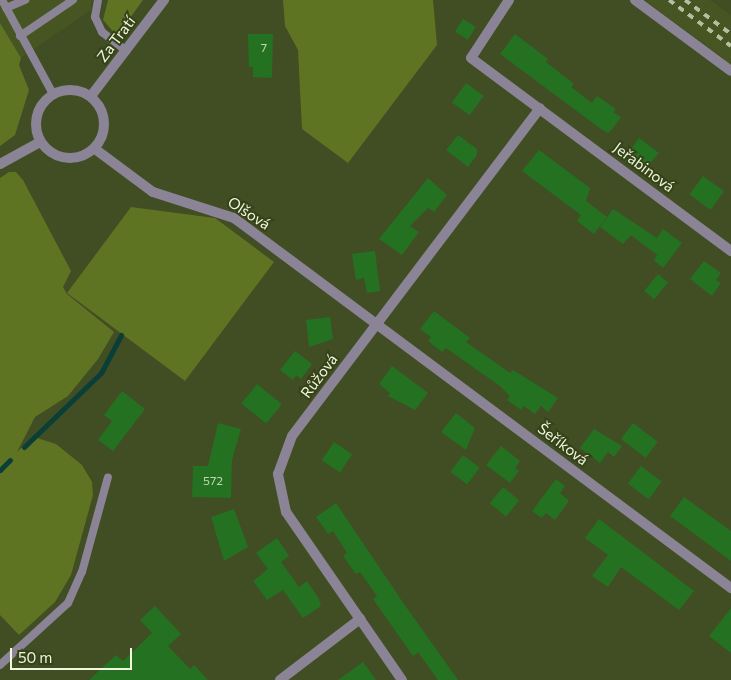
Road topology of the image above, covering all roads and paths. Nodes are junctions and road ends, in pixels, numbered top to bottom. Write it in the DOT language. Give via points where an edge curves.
graph roads {
  1 [pos="2,0"];
  2 [pos="25,0"];
  3 [pos="73,0"];
  4 [pos="98,0"];
  5 [pos="164,0"];
  6 [pos="509,0"];
  7 [pos="635,0"];
  8 [pos="6,8"];
  9 [pos="20,36"];
  10 [pos="126,51"];
  11 [pos="731,71"];
  12 [pos="53,94"];
  13 [pos="91,96"];
  14 [pos="540,108"];
  15 [pos="40,142"];
  16 [pos="95,149"];
  17 [pos="0,164"];
  18 [pos="731,251"];
  19 [pos="377,324"];
  20 [pos="108,477"];
  21 [pos="731,588"];
  22 [pos="360,620"];
  23 [pos="0,665"];
  24 [pos="280,680"];
  25 [pos="402,680"];
  1 -- 8 [label="lane"];
  2 -- 8 [label="lane"];
  3 -- 9 [label="lane"];
  4 -- 10 [label="lane" via="94,17 102,32"];
  5 -- 10 [label="street, Za Tratí"];
  6 -- 14 [label="street, Jeřabinová" via="471,58"];
  7 -- 11 [label="street"];
  8 -- 9 [label="lane"];
  9 -- 12 [label="lane"];
  10 -- 13 [label="street, Za Tratí"];
  12 -- 13 [label="street" via="79,90"];
  12 -- 15 [label="street" via="42,106 36,121"];
  13 -- 16 [label="street" via="101,107 105,121 103,136"];
  14 -- 18 [label="street, Jeřabinová"];
  14 -- 19 [label="street, Růžová"];
  15 -- 16 [label="street" via="60,157 84,156"];
  15 -- 17 [label="street"];
  16 -- 19 [label="street, Olšová" via="153,192 234,218"];
  19 -- 21 [label="street, Šeříková"];
  19 -- 22 [label="street, Růžová" via="292,436 278,474 286,512"];
  20 -- 23 [label="lane" via="82,572 68,603"];
  22 -- 24 [label="street"];
  22 -- 25 [label="street, Růžová"];
}
